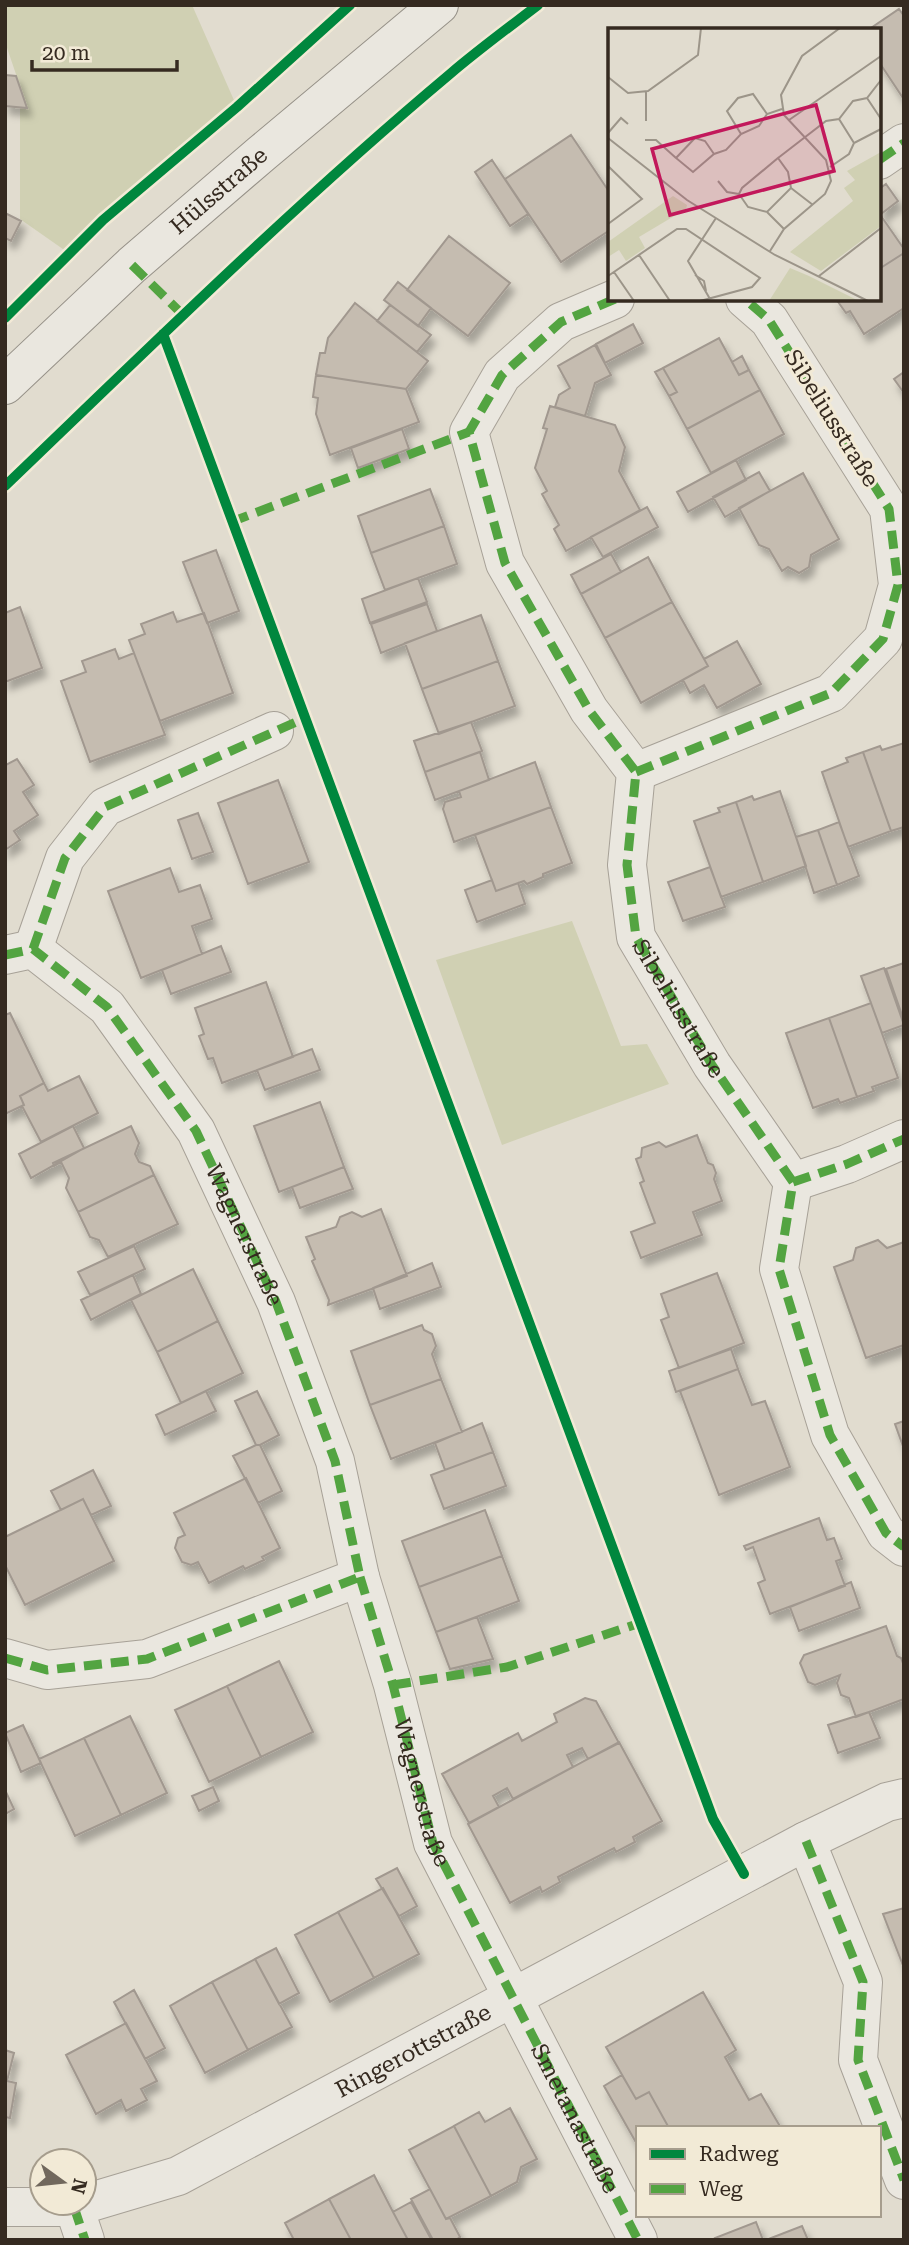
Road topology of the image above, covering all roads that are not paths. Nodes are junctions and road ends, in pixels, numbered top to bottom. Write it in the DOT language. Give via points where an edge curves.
graph roads {
  1 [pos="439,5"];
  2 [pos="904,143"];
  3 [pos="881,159"];
  4 [pos="610,301"];
  5 [pos="747,301"];
  6 [pos="5,386"];
  7 [pos="274,731"];
  8 [pos="636,772"];
  9 [pos="19,952"];
  10 [pos="904,1139"];
  11 [pos="793,1182"];
  12 [pos="904,1547"];
  13 [pos="360,1577"];
  14 [pos="5,1658"];
  15 [pos="904,1798"];
  16 [pos="806,1841"];
  17 [pos="513,1998"];
  18 [pos="904,2180"];
  19 [pos="5,2207"];
  20 [pos="79,2223"];
  21 [pos="638,2240"];
  1 -- 6 [label="street, Hülsstraße" via="132,265"];
  2 -- 3 [label="street"];
  4 -- 8 [label="street" via="561,322 502,375 469,432 505,563 589,710"];
  5 -- 8 [label="street, Sibeliusstraße" via="769,320 889,509 898,585 883,639 831,693"];
  7 -- 9 [label="street, Wagnerstraße" via="105,807 65,858"];
  8 -- 11 [label="street, Sibeliusstraße" via="627,865 635,937 712,1065"];
  9 -- 13 [label="street, Wagnerstraße" via="107,1007 196,1131 276,1302 335,1461"];
  10 -- 11 [label="street"];
  11 -- 12 [label="street" via="779,1269 831,1435 886,1533"];
  13 -- 14 [label="street" via="147,1659 47,1670"];
  13 -- 17 [label="street, Wagnerstraße" via="393,1685 432,1843"];
  15 -- 16 [label="street, Ringerottstraße"];
  16 -- 17 [label="street, Ringerottstraße"];
  16 -- 18 [label="street" via="863,1982 858,2060"];
  17 -- 20 [label="street, Ringerottstraße" via="178,2176"];
  17 -- 21 [label="street, Smetanastraße"];
  19 -- 20 [label="street, Ringerottstraße"];
}
